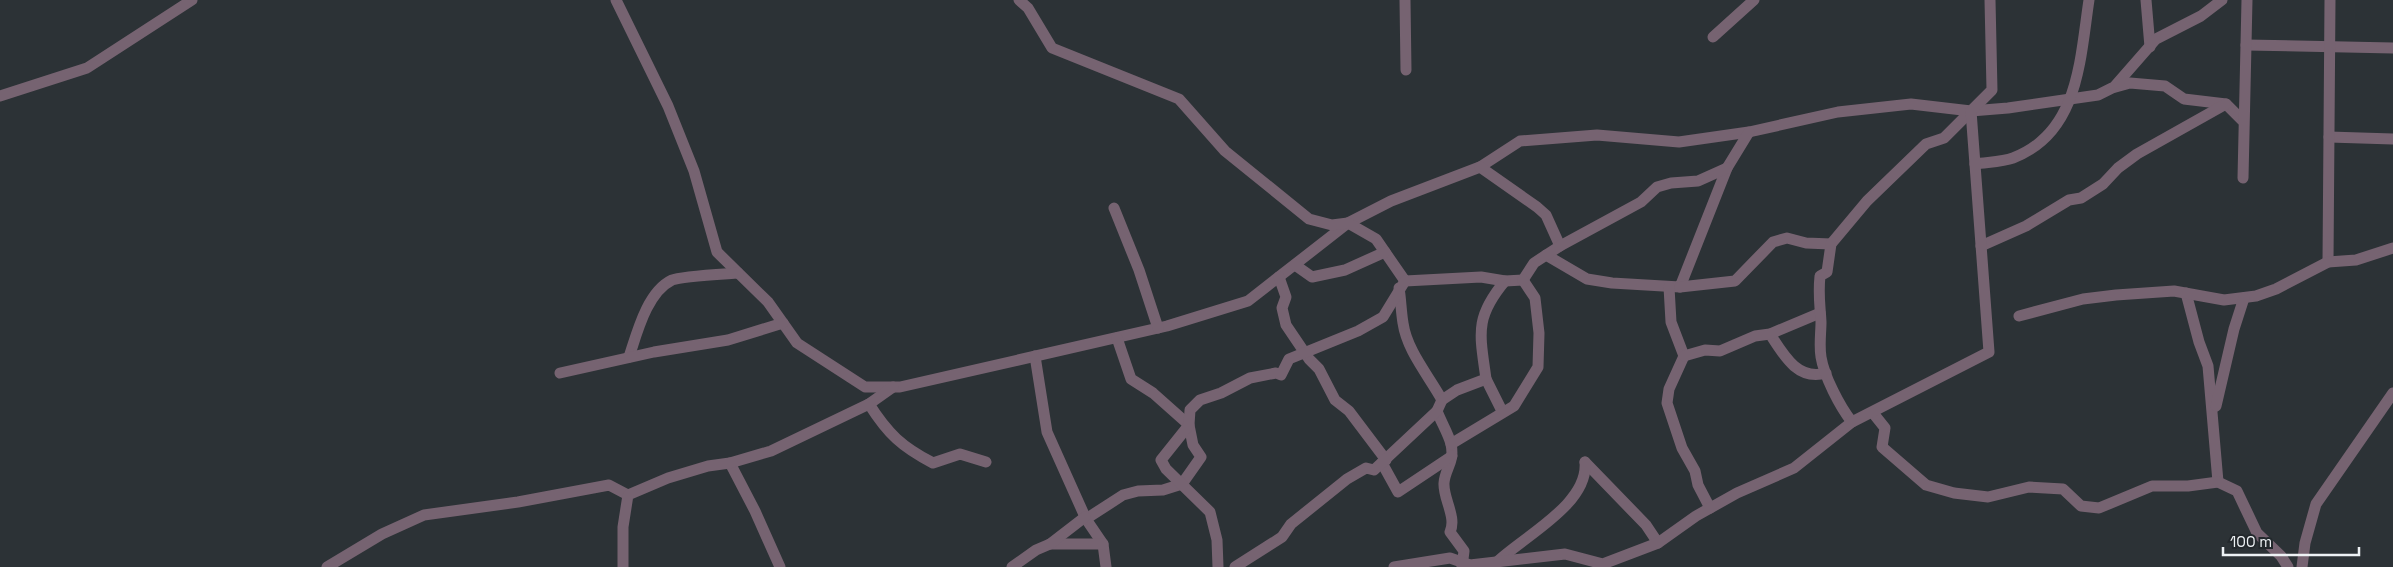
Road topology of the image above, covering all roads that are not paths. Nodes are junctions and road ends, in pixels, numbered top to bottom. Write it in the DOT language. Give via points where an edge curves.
graph roads {
  1 [pos="192,0"];
  2 [pos="616,0"];
  3 [pos="1019,0"];
  4 [pos="1405,0"];
  5 [pos="1754,0"];
  6 [pos="1990,0"];
  7 [pos="2089,0"];
  8 [pos="2146,0"];
  9 [pos="2222,0"];
  10 [pos="2246,0"];
  11 [pos="2330,0"];
  12 [pos="1714,37"];
  13 [pos="2246,45"];
  14 [pos="2150,47"];
  15 [pos="2330,48"];
  16 [pos="2393,48"];
  17 [pos="1406,70"];
  18 [pos="2112,88"];
  19 [pos="0,96"];
  20 [pos="2071,99"];
  21 [pos="2226,104"];
  22 [pos="1971,111"];
  23 [pos="2242,120"];
  24 [pos="1749,132"];
  25 [pos="2329,137"];
  26 [pos="2393,139"];
  27 [pos="1975,164"];
  28 [pos="1480,167"];
  29 [pos="1727,168"];
  30 [pos="2243,178"];
  31 [pos="1114,208"];
  32 [pos="1348,223"];
  33 [pos="1830,244"];
  34 [pos="1560,246"];
  35 [pos="1981,246"];
  36 [pos="2393,248"];
  37 [pos="1385,252"];
  38 [pos="1546,255"];
  39 [pos="2328,262"];
  40 [pos="1295,265"];
  41 [pos="738,273"];
  42 [pos="1279,277"];
  43 [pos="1523,280"];
  44 [pos="1505,281"];
  45 [pos="1402,285"];
  46 [pos="1674,287"];
  47 [pos="2186,293"];
  48 [pos="2244,298"];
  49 [pos="1820,313"];
  50 [pos="2019,316"];
  51 [pos="783,323"];
  52 [pos="1158,328"];
  53 [pos="1770,334"];
  54 [pos="1117,338"];
  55 [pos="1305,354"];
  56 [pos="1035,356"];
  57 [pos="1684,356"];
  58 [pos="629,357"];
  59 [pos="560,373"];
  60 [pos="1826,374"];
  61 [pos="1486,379"];
  62 [pos="893,387"];
  63 [pos="2393,393"];
  64 [pos="1442,400"];
  65 [pos="869,404"];
  66 [pos="1502,411"];
  67 [pos="1437,412"];
  68 [pos="1873,412"];
  69 [pos="2214,417"];
  70 [pos="1852,422"];
  71 [pos="1189,425"];
  72 [pos="1451,444"];
  73 [pos="1452,456"];
  74 [pos="986,462"];
  75 [pos="1384,462"];
  76 [pos="730,463"];
  77 [pos="2218,482"];
  78 [pos="1182,484"];
  79 [pos="628,495"];
  80 [pos="1710,508"];
  81 [pos="1086,518"];
  82 [pos="1658,543"];
  83 [pos="1050,544"];
  84 [pos="1103,544"];
  85 [pos="1497,562"];
  86 [pos="1463,565"];
  87 [pos="327,567"];
  88 [pos="623,567"];
  89 [pos="780,567"];
  90 [pos="1012,567"];
  91 [pos="1106,567"];
  92 [pos="1218,567"];
  93 [pos="1235,567"];
  94 [pos="1394,567"];
  95 [pos="2288,567"];
  96 [pos="2302,567"];
  1 -- 19 [label="street" via="87,68"];
  2 -- 41 [label="street" via="668,106 694,171 717,252"];
  3 -- 32 [label="street" via="1028,8 1052,48 1179,99 1225,151 1309,218 1332,225"];
  4 -- 17 [label="street"];
  5 -- 12 [label="street"];
  6 -- 22 [label="street" via="1992,90"];
  7 -- 20 [label="street" via="2081,61"];
  8 -- 14 [label="street"];
  9 -- 14 [label="street" via="2202,16 2156,39"];
  10 -- 13 [label="street"];
  11 -- 15 [label="street"];
  13 -- 15 [label="street"];
  13 -- 23 [label="street"];
  14 -- 18 [label="street"];
  15 -- 16 [label="street"];
  15 -- 25 [label="street"];
  18 -- 20 [label="street" via="2098,95"];
  18 -- 21 [label="street" via="2130,83 2165,86 2184,99"];
  20 -- 22 [label="street"];
  20 -- 27 [label="street" via="2056,126 2042,141 2013,158"];
  21 -- 23 [label="street"];
  21 -- 35 [label="street" via="2138,154 2081,198 2069,200 2026,226"];
  22 -- 24 [label="street" via="1911,104 1838,112"];
  22 -- 27 [label="street"];
  22 -- 33 [label="street" via="1944,138 1926,144 1867,201"];
  23 -- 30 [label="street"];
  24 -- 28 [label="street" via="1678,142 1597,135 1520,140"];
  24 -- 29 [label="street"];
  25 -- 26 [label="street"];
  25 -- 39 [label="street"];
  27 -- 35 [label="street"];
  28 -- 32 [label="street" via="1391,200"];
  28 -- 34 [label="street" via="1538,207 1546,215"];
  29 -- 34 [label="street" via="1698,181 1656,187 1641,202"];
  29 -- 46 [label="street"];
  31 -- 52 [label="street"];
  32 -- 37 [label="street" via="1376,239"];
  32 -- 40 [label="street"];
  33 -- 46 [label="street" via="1787,238 1773,242 1735,281"];
  33 -- 49 [label="street" via="1827,272 1820,276 1817,296"];
  34 -- 38 [label="street"];
  35 -- 68 [label="street" via="1989,352"];
  36 -- 39 [label="street" via="2356,260"];
  37 -- 40 [label="street" via="1345,270 1312,277"];
  37 -- 45 [label="street"];
  38 -- 43 [label="street" via="1534,263"];
  38 -- 46 [label="street" via="1587,279"];
  39 -- 48 [label="street" via="2276,289"];
  40 -- 42 [label="street"];
  41 -- 51 [label="street" via="768,302"];
  41 -- 58 [label="street" via="670,280 646,307"];
  42 -- 52 [label="street" via="1248,301"];
  42 -- 55 [label="street" via="1286,297 1282,308 1286,325"];
  43 -- 44 [label="street"];
  43 -- 66 [label="street" via="1535,298 1540,333 1538,367 1514,406"];
  44 -- 45 [label="street" via="1481,277"];
  44 -- 61 [label="street" via="1489,299 1483,315 1480,338"];
  45 -- 55 [label="street" via="1383,317 1358,332"];
  45 -- 64 [label="street" via="1403,324 1413,352"];
  46 -- 57 [label="street" via="1671,322"];
  47 -- 48 [label="street" via="2224,300"];
  47 -- 50 [label="street" via="2174,291 2083,299"];
  47 -- 69 [label="street" via="2208,366"];
  48 -- 69 [label="street"];
  49 -- 53 [label="street"];
  49 -- 60 [label="street" via="1821,355"];
  51 -- 58 [label="street" via="728,340"];
  51 -- 62 [label="street" via="797,343 865,387"];
  52 -- 54 [label="street"];
  53 -- 57 [label="street" via="1754,336 1720,350"];
  53 -- 60 [label="street" via="1783,354 1801,372 1815,376"];
  54 -- 56 [label="street"];
  54 -- 71 [label="street" via="1131,380 1153,393"];
  55 -- 71 [label="street" via="1289,359 1281,374 1250,378 1200,400 1190,410"];
  55 -- 75 [label="street" via="1319,369 1335,400 1349,411"];
  56 -- 62 [label="street"];
  56 -- 81 [label="street" via="1047,432"];
  57 -- 80 [label="street" via="1669,389 1667,403 1682,448"];
  58 -- 59 [label="street"];
  60 -- 70 [label="street" via="1843,411"];
  61 -- 64 [label="street" via="1457,390"];
  61 -- 66 [label="street"];
  62 -- 65 [label="street"];
  63 -- 96 [label="street" via="2316,504"];
  64 -- 67 [label="street"];
  65 -- 74 [label="street" via="906,449 933,463 960,454"];
  65 -- 76 [label="street" via="771,451"];
  66 -- 72 [label="street"];
  67 -- 72 [label="street"];
  67 -- 75 [label="street"];
  68 -- 70 [label="street"];
  68 -- 77 [label="street" via="1885,428 1882,447 1926,485 1954,493 1988,497 2029,487 2063,489 2081,506 2099,508 2152,486"];
  69 -- 77 [label="street"];
  70 -- 80 [label="street" via="1794,468"];
  71 -- 78 [label="street" via="1201,457"];
  71 -- 78 [label="street" via="1161,460"];
  72 -- 73 [label="street"];
  73 -- 75 [label="street" via="1398,492"];
  73 -- 86 [label="street" via="1444,482 1445,499 1453,522 1450,532 1464,551"];
  75 -- 93 [label="street" via="1374,470 1366,468 1347,479 1291,524 1282,537"];
  76 -- 79 [label="street" via="668,478"];
  76 -- 89 [label="street"];
  77 -- 95 [label="street" via="2238,491 2258,533"];
  78 -- 81 [label="street" via="1123,495"];
  78 -- 92 [label="street" via="1210,512 1217,540"];
  79 -- 87 [label="street" via="609,485 424,515 382,534"];
  79 -- 88 [label="street" via="623,527"];
  80 -- 82 [label="street"];
  81 -- 83 [label="street"];
  81 -- 84 [label="street"];
  82 -- 85 [label="street" via="1603,564 1565,554"];
  82 -- 85 [label="street" via="1646,525 1585,462 1586,475 1566,506"];
  83 -- 84 [label="street"];
  83 -- 90 [label="street"];
  84 -- 91 [label="street"];
  85 -- 86 [label="street"];
  86 -- 94 [label="street" via="1450,558"];
}
